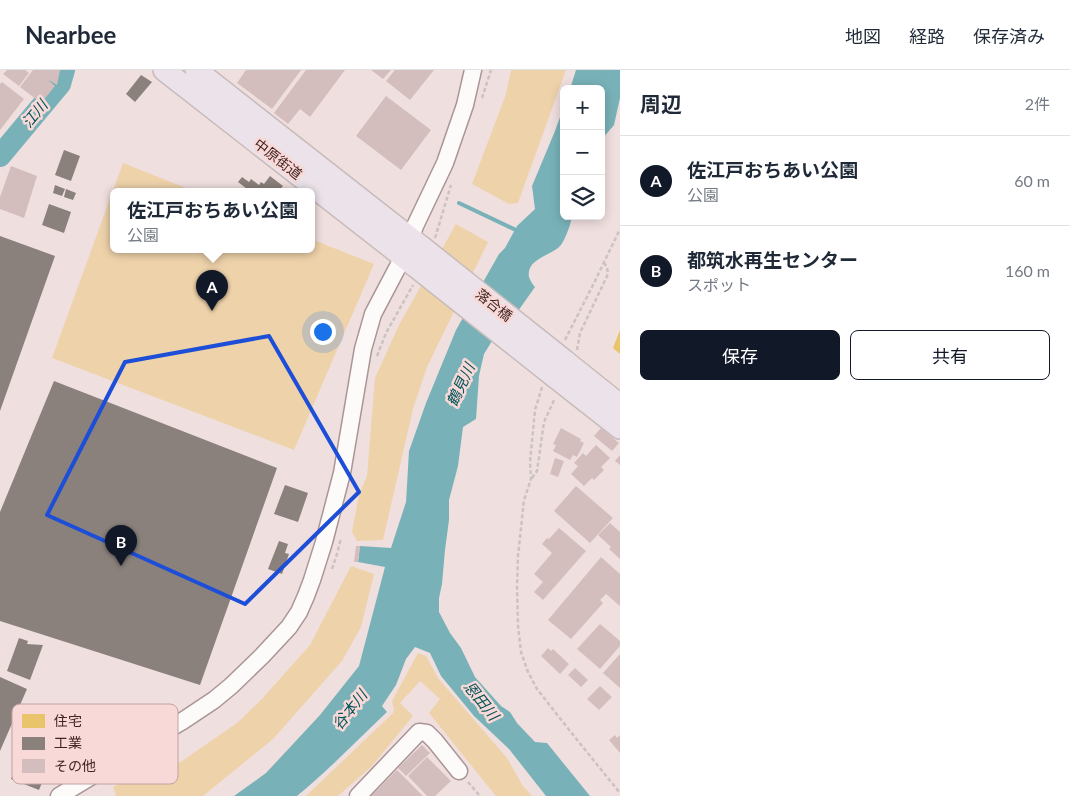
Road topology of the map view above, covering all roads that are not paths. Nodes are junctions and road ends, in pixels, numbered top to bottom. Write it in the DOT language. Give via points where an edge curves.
graph roads {
  1 [pos="164,70"];
  2 [pos="196,70"];
  3 [pos="473,70"];
  4 [pos="417,254"];
  5 [pos="560,369"];
  6 [pos="620,404"];
  7 [pos="620,428"];
  8 [pos="178,724"];
  9 [pos="459,771"];
  10 [pos="79,784"];
  11 [pos="59,796"];
  12 [pos="358,796"];
  1 -- 4 [label="main road, 中原街道"];
  2 -- 4 [label="main road, 中原街道"];
  3 -- 4 [label="street" via="455,138 415,226"];
  4 -- 5 [label="main road, 落合橋, bridge"];
  4 -- 8 [label="street" via="373,314 363,349 342,473 324,542 299,612 289,627 231,686"];
  5 -- 6 [label="main road"];
  5 -- 7 [label="main road"];
  9 -- 12 [label="street" via="427,733 419,732"];
  10 -- 11 [label="street"];
}
